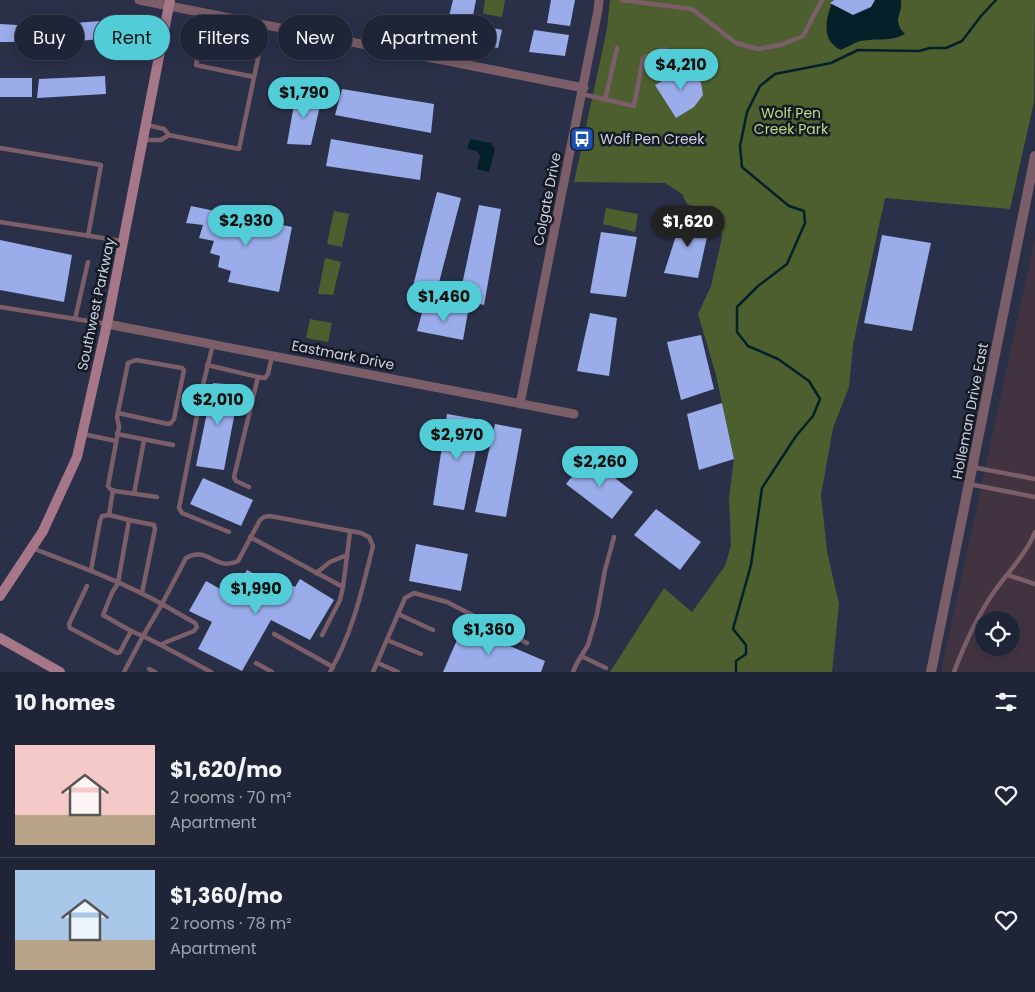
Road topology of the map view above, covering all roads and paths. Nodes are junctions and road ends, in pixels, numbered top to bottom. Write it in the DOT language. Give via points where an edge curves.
graph roads {
  1 [pos="138,0"];
  2 [pos="599,0"];
  3 [pos="622,0"];
  4 [pos="822,0"];
  5 [pos="169,3"];
  6 [pos="221,15"];
  7 [pos="268,26"];
  8 [pos="617,48"];
  9 [pos="664,49"];
  10 [pos="197,60"];
  11 [pos="257,60"];
  12 [pos="254,76"];
  13 [pos="583,91"];
  14 [pos="605,100"];
  15 [pos="145,125"];
  16 [pos="169,135"];
  17 [pos="144,140"];
  18 [pos="0,148"];
  19 [pos="1035,156"];
  20 [pos="0,222"];
  21 [pos="88,236"];
  22 [pos="123,241"];
  23 [pos="88,262"];
  24 [pos="0,307"];
  25 [pos="75,319"];
  26 [pos="106,324"];
  27 [pos="212,344"];
  28 [pos="272,355"];
  29 [pos="207,366"];
  30 [pos="258,377"];
  31 [pos="520,404"];
  32 [pos="118,413"];
  33 [pos="574,414"];
  34 [pos="82,434"];
  35 [pos="117,434"];
  36 [pos="144,440"];
  37 [pos="116,441"];
  38 [pos="173,445"];
  39 [pos="972,467"];
  40 [pos="1035,479"];
  41 [pos="970,484"];
  42 [pos="249,487"];
  43 [pos="113,490"];
  44 [pos="134,494"];
  45 [pos="157,497"];
  46 [pos="1035,497"];
  47 [pos="109,515"];
  48 [pos="129,520"];
  49 [pos="229,532"];
  50 [pos="350,532"];
  51 [pos="1035,532"];
  52 [pos="250,537"];
  53 [pos="614,537"];
  54 [pos="32,548"];
  55 [pos="347,555"];
  56 [pos="91,570"];
  57 [pos="316,573"];
  58 [pos="1008,574"];
  59 [pos="118,583"];
  60 [pos="1035,584"];
  61 [pos="87,586"];
  62 [pos="343,587"];
  63 [pos="142,593"];
  64 [pos="0,596"];
  65 [pos="162,604"];
  66 [pos="398,614"];
  67 [pos="433,630"];
  68 [pos="131,631"];
  69 [pos="274,634"];
  70 [pos="322,635"];
  71 [pos="143,636"];
  72 [pos="0,638"];
  73 [pos="387,640"];
  74 [pos="527,643"];
  75 [pos="161,645"];
  76 [pos="421,654"];
  77 [pos="581,656"];
  78 [pos="378,663"];
  79 [pos="256,664"];
  80 [pos="333,667"];
  81 [pos="606,668"];
  82 [pos="149,669"];
  83 [pos="60,672"];
  84 [pos="124,672"];
  85 [pos="155,672"];
  86 [pos="211,672"];
  87 [pos="272,672"];
  88 [pos="330,672"];
  89 [pos="374,672"];
  90 [pos="398,672"];
  91 [pos="573,672"];
  92 [pos="931,672"];
  93 [pos="954,672"];
  1 -- 5 [label="street"];
  2 -- 13 [label="street, Colgate Drive"];
  3 -- 4 [label="lane" via="692,9 736,43 758,49 780,46 803,36"];
  5 -- 6 [label="street"];
  5 -- 15 [label="main road, Southwest Parkway"];
  7 -- 13 [label="street"];
  8 -- 14 [label="lane"];
  9 -- 14 [label="lane" via="643,58 634,106"];
  10 -- 12 [label="lane" via="196,66"];
  11 -- 12 [label="lane"];
  12 -- 16 [label="lane" via="239,149"];
  13 -- 14 [label="lane"];
  13 -- 31 [label="street, Colgate Drive"];
  15 -- 16 [label="lane" via="164,129"];
  15 -- 17 [label="main road, Southwest Parkway"];
  16 -- 17 [label="lane" via="162,140"];
  17 -- 22 [label="main road, Southwest Parkway"];
  18 -- 21 [label="lane" via="101,164"];
  19 -- 39 [label="street, Holleman Drive East"];
  20 -- 21 [label="lane"];
  21 -- 22 [label="lane"];
  22 -- 26 [label="main road, Southwest Parkway"];
  23 -- 25 [label="lane"];
  24 -- 25 [label="lane"];
  25 -- 26 [label="lane"];
  26 -- 27 [label="street, Eastmark Drive"];
  26 -- 34 [label="main road, Southwest Parkway"];
  27 -- 28 [label="street, Eastmark Drive"];
  27 -- 29 [label="lane"];
  28 -- 30 [label="lane" via="268,374 265,378"];
  28 -- 31 [label="street, Eastmark Drive"];
  29 -- 30 [label="lane"];
  29 -- 49 [label="lane" via="179,508 182,513"];
  30 -- 42 [label="lane" via="234,478"];
  31 -- 33 [label="street, Eastmark Drive"];
  32 -- 32 [label="lane" via="171,423 184,370 132,360 128,363"];
  32 -- 35 [label="lane"];
  34 -- 37 [label="lane"];
  34 -- 54 [label="main road, Southwest Parkway" via="76,457"];
  35 -- 36 [label="lane"];
  35 -- 37 [label="lane"];
  36 -- 38 [label="lane"];
  36 -- 44 [label="lane"];
  37 -- 43 [label="lane" via="108,486"];
  39 -- 40 [label="lane"];
  39 -- 41 [label="street, Holleman Drive East"];
  41 -- 46 [label="lane"];
  41 -- 92 [label="street, Holleman Drive East"];
  43 -- 44 [label="lane"];
  43 -- 47 [label="lane"];
  44 -- 45 [label="lane"];
  47 -- 48 [label="lane"];
  47 -- 56 [label="lane" via="102,516 100,521"];
  48 -- 59 [label="lane"];
  48 -- 63 [label="lane" via="154,525 155,529"];
  50 -- 52 [label="lane" via="270,516 260,520"];
  50 -- 55 [label="lane"];
  50 -- 80 [label="lane" via="369,537 373,546 358,608"];
  51 -- 58 [label="lane" via="1022,557"];
  52 -- 57 [label="lane"];
  52 -- 65 [label="lane" via="238,561 231,565 201,554 193,553 186,558"];
  53 -- 77 [label="lane" via="597,614 588,645"];
  54 -- 56 [label="lane"];
  54 -- 64 [label="main road, Southwest Parkway"];
  55 -- 57 [label="lane"];
  55 -- 62 [label="lane"];
  56 -- 59 [label="lane"];
  57 -- 62 [label="lane"];
  58 -- 60 [label="lane"];
  58 -- 93 [label="lane" via="984,606"];
  59 -- 63 [label="lane"];
  59 -- 68 [label="lane" via="103,615"];
  61 -- 68 [label="lane" via="70,628 117,653"];
  62 -- 70 [label="lane"];
  63 -- 65 [label="lane"];
  65 -- 71 [label="lane"];
  65 -- 75 [label="lane" via="197,627"];
  66 -- 67 [label="lane"];
  66 -- 73 [label="lane"];
  66 -- 74 [label="lane" via="405,598 414,593 447,602"];
  68 -- 71 [label="lane"];
  69 -- 80 [label="lane"];
  71 -- 75 [label="lane"];
  71 -- 84 [label="lane"];
  72 -- 83 [label="main road"];
  73 -- 76 [label="lane"];
  73 -- 78 [label="lane"];
  75 -- 86 [label="lane"];
  77 -- 81 [label="lane"];
  77 -- 91 [label="lane"];
  78 -- 89 [label="lane"];
  78 -- 90 [label="lane"];
  79 -- 87 [label="lane"];
  80 -- 88 [label="lane"];
  82 -- 85 [label="lane"];
}
